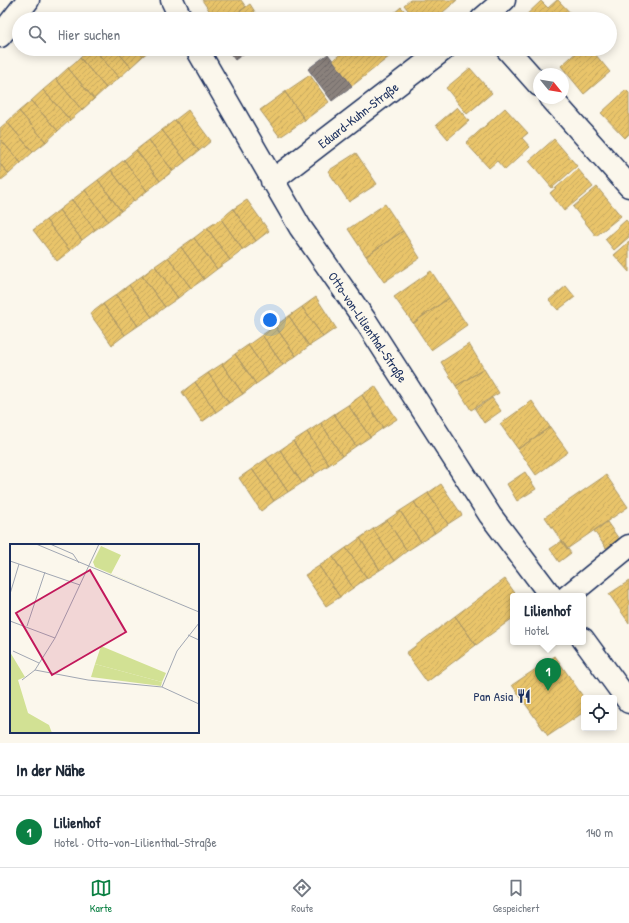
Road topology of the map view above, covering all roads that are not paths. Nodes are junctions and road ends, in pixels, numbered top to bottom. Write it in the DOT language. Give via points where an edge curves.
graph roads {
  1 [pos="28,0"];
  2 [pos="172,0"];
  3 [pos="504,0"];
  4 [pos="19,12"];
  5 [pos="178,12"];
  6 [pos="490,12"];
  7 [pos="12,21"];
  8 [pos="0,36"];
  9 [pos="201,56"];
  10 [pos="435,56"];
  11 [pos="513,56"];
  12 [pos="533,78"];
  13 [pos="556,104"];
  14 [pos="272,181"];
  15 [pos="629,186"];
  16 [pos="629,546"];
  17 [pos="549,593"];
  18 [pos="572,593"];
  19 [pos="586,643"];
  20 [pos="629,702"];
  1 -- 4 [label="street"];
  2 -- 5 [label="street"];
  3 -- 6 [label="street"];
  7 -- 8 [label="street"];
  9 -- 14 [label="street, Otto-von-Lilienthal-Straße"];
  10 -- 14 [label="street, Eduard-Kuhn-Straße"];
  11 -- 12 [label="street"];
  13 -- 15 [label="street"];
  14 -- 17 [label="street, Otto-von-Lilienthal-Straße" via="490,515"];
  16 -- 18 [label="street"];
  19 -- 20 [label="street"];
}
